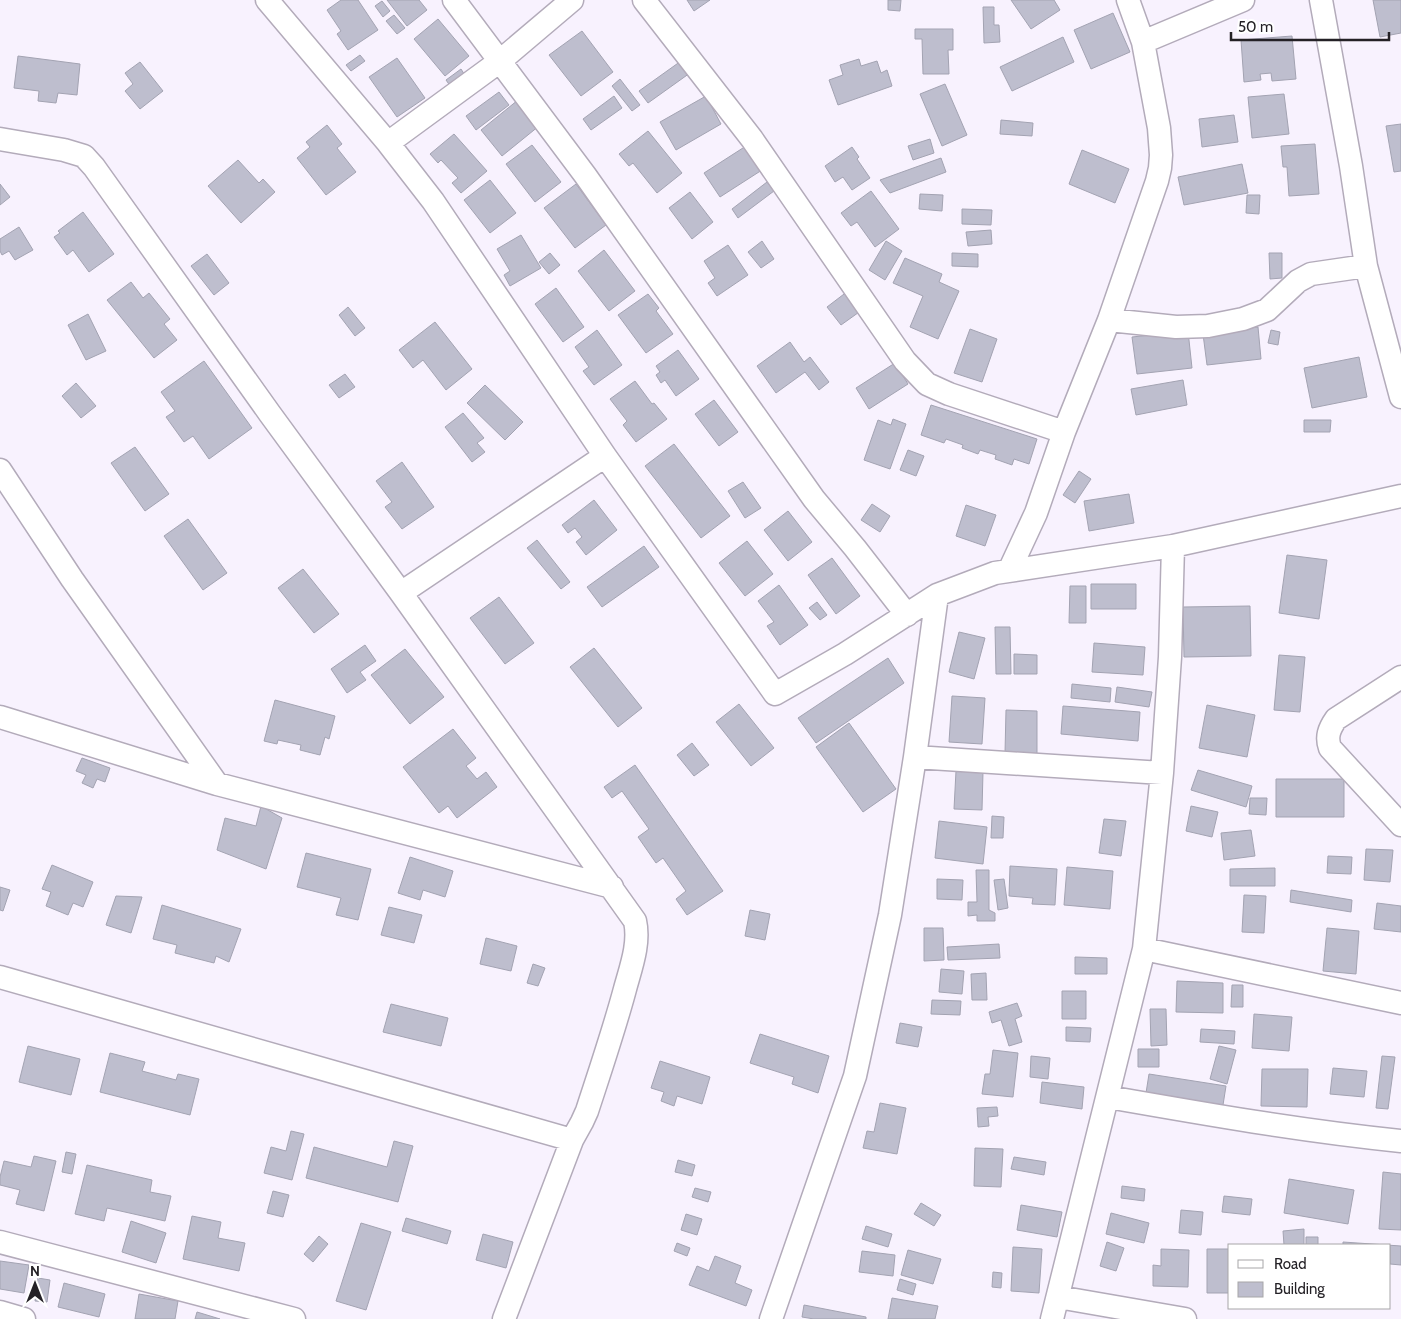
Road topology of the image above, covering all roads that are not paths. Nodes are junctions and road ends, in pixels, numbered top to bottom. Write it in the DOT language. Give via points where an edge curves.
graph roads {
  1 [pos="267,0"];
  2 [pos="454,0"];
  3 [pos="572,0"];
  4 [pos="644,0"];
  5 [pos="1128,0"];
  6 [pos="1243,0"];
  7 [pos="1322,0"];
  8 [pos="1143,42"];
  9 [pos="500,61"];
  10 [pos="0,139"];
  11 [pos="388,144"];
  12 [pos="1366,266"];
  13 [pos="1109,320"];
  14 [pos="1401,397"];
  15 [pos="1064,432"];
  16 [pos="605,456"];
  17 [pos="0,470"];
  18 [pos="1401,496"];
  19 [pos="1173,546"];
  20 [pos="1009,571"];
  21 [pos="401,593"];
  22 [pos="937,595"];
  23 [pos="907,614"];
  24 [pos="1401,677"];
  25 [pos="0,717"];
  26 [pos="915,757"];
  27 [pos="1162,773"];
  28 [pos="217,784"];
  29 [pos="1401,825"];
  30 [pos="612,886"];
  31 [pos="1144,949"];
  32 [pos="0,977"];
  33 [pos="1401,1003"];
  34 [pos="1108,1097"];
  35 [pos="572,1140"];
  36 [pos="1401,1141"];
  37 [pos="0,1242"];
  38 [pos="1058,1297"];
  39 [pos="0,1312"];
  40 [pos="24,1319"];
  41 [pos="294,1319"];
  42 [pos="504,1319"];
  43 [pos="771,1319"];
  44 [pos="1052,1319"];
  45 [pos="1185,1319"];
  1 -- 11 [label="street"];
  2 -- 9 [label="street"];
  3 -- 9 [label="street"];
  4 -- 15 [label="street" via="752,139 906,361 927,384"];
  5 -- 8 [label="street"];
  6 -- 8 [label="street"];
  7 -- 12 [label="street"];
  8 -- 13 [label="street" via="1159,128 1160,168"];
  9 -- 11 [label="street"];
  9 -- 23 [label="street" via="585,175 814,499"];
  10 -- 21 [label="street" via="64,150 84,156 94,167"];
  11 -- 16 [label="street" via="433,200"];
  12 -- 13 [label="street" via="1311,274 1298,281 1268,310 1243,319 1208,326 1176,327"];
  12 -- 14 [label="street"];
  13 -- 15 [label="street"];
  15 -- 20 [label="street" via="1036,513"];
  16 -- 21 [label="street"];
  16 -- 23 [label="street" via="775,694"];
  17 -- 28 [label="street" via="72,579"];
  18 -- 19 [label="street"];
  19 -- 20 [label="street"];
  19 -- 27 [label="street"];
  20 -- 22 [label="street" via="995,573"];
  21 -- 30 [label="street"];
  22 -- 23 [label="street"];
  22 -- 26 [label="street"];
  24 -- 29 [label="street" via="1336,719 1328,734 1330,748"];
  25 -- 28 [label="street"];
  26 -- 27 [label="street"];
  26 -- 43 [label="street" via="890,915 855,1076"];
  27 -- 31 [label="street"];
  28 -- 30 [label="street"];
  30 -- 35 [label="street" via="635,921 635,950 616,1023 587,1111"];
  31 -- 33 [label="street"];
  31 -- 34 [label="street"];
  32 -- 35 [label="street"];
  34 -- 36 [label="street" via="1246,1122"];
  34 -- 38 [label="street"];
  35 -- 42 [label="street"];
  37 -- 41 [label="street"];
  38 -- 44 [label="street"];
  38 -- 45 [label="street"];
  39 -- 40 [label="street"];
}
